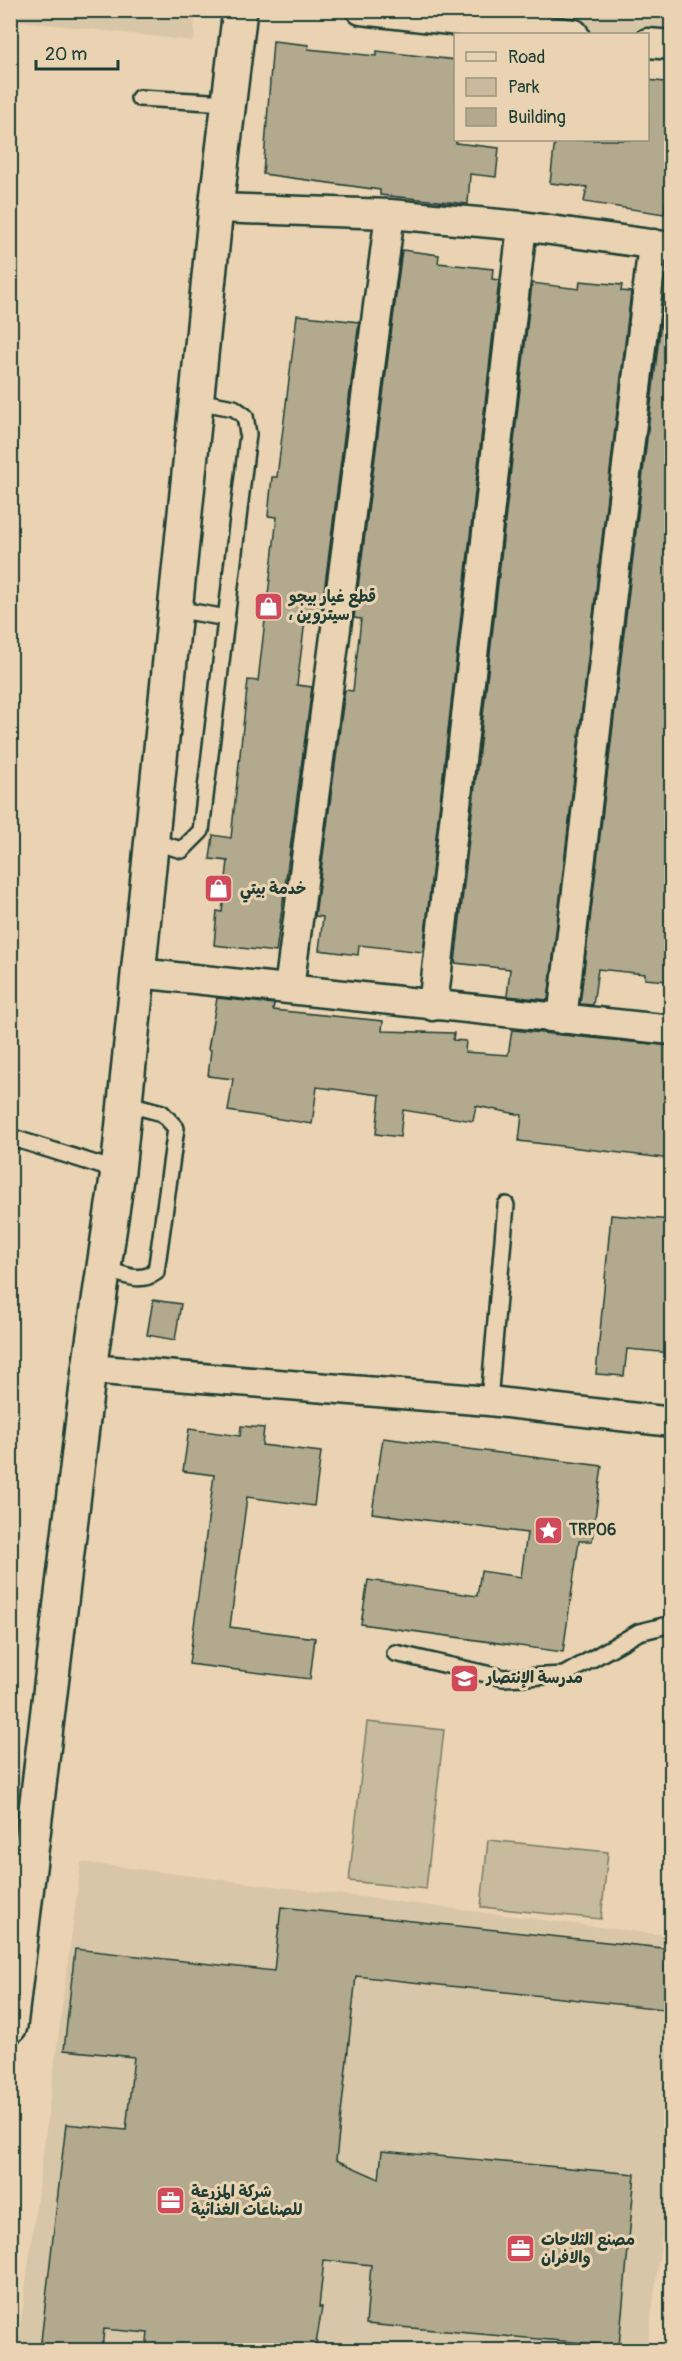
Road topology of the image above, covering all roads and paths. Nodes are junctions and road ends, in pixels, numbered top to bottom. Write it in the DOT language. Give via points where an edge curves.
graph roads {
  1 [pos="240,10"];
  2 [pos="361,10"];
  3 [pos="565,33"];
  4 [pos="649,43"];
  5 [pos="672,45"];
  6 [pos="139,98"];
  7 [pos="229,103"];
  8 [pos="216,208"];
  9 [pos="390,214"];
  10 [pos="522,226"];
  11 [pos="662,245"];
  12 [pos="196,401"];
  13 [pos="175,609"];
  14 [pos="227,618"];
  15 [pos="151,842"];
  16 [pos="138,973"];
  17 [pos="289,989"];
  18 [pos="433,1006"];
  19 [pos="562,1019"];
  20 [pos="672,1030"];
  21 [pos="125,1103"];
  22 [pos="10,1137"];
  23 [pos="118,1171"];
  24 [pos="506,1205"];
  25 [pos="104,1268"];
  26 [pos="89,1369"];
  27 [pos="489,1401"];
  28 [pos="672,1422"];
  29 [pos="672,1624"];
  30 [pos="395,1653"];
  31 [pos="10,2025"];
  1 -- 7 [label="street"];
  2 -- 3 [label="street"];
  4 -- 5 [label="street"];
  6 -- 7 [label="lane"];
  7 -- 8 [label="street"];
  8 -- 9 [label="street"];
  8 -- 12 [label="street"];
  9 -- 10 [label="street"];
  9 -- 17 [label="street"];
  10 -- 11 [label="street"];
  10 -- 18 [label="street"];
  11 -- 19 [label="street"];
  12 -- 13 [label="street"];
  12 -- 14 [label="lane" via="234,408 244,416 248,434"];
  13 -- 14 [label="lane"];
  13 -- 15 [label="street"];
  14 -- 15 [label="lane" via="201,831 182,850"];
  15 -- 16 [label="street"];
  16 -- 17 [label="street"];
  16 -- 21 [label="street"];
  17 -- 18 [label="street"];
  18 -- 19 [label="street"];
  19 -- 20 [label="street"];
  21 -- 23 [label="street"];
  21 -- 25 [label="lane" via="162,1113 176,1128 163,1239 156,1272 148,1277 139,1280"];
  22 -- 23 [label="lane"];
  23 -- 25 [label="street"];
  24 -- 27 [label="lane"];
  25 -- 26 [label="street"];
  26 -- 27 [label="street"];
  26 -- 31 [label="street"];
  27 -- 28 [label="street"];
  29 -- 30 [label="lane" via="639,1632 564,1675 504,1678"];
}
